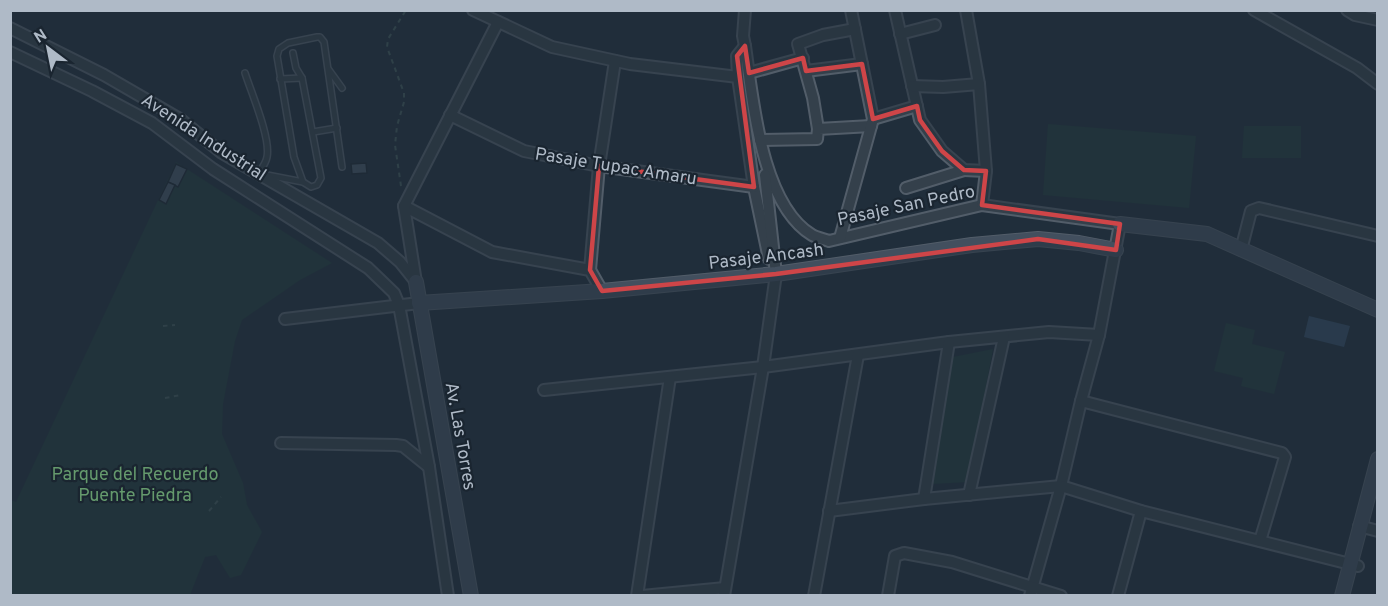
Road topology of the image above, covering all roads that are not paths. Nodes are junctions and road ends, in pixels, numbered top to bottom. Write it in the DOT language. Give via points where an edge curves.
graph roads {
  1 [pos="473,10"];
  2 [pos="746,10"];
  3 [pos="851,10"];
  4 [pos="895,10"];
  5 [pos="966,10"];
  6 [pos="1347,10"];
  7 [pos="1257,11"];
  8 [pos="1377,20"];
  9 [pos="498,22"];
  10 [pos="935,25"];
  11 [pos="10,28"];
  12 [pos="855,29"];
  13 [pos="900,34"];
  14 [pos="10,52"];
  15 [pos="293,53"];
  16 [pos="802,58"];
  17 [pos="615,61"];
  18 [pos="862,64"];
  19 [pos="328,68"];
  20 [pos="806,70"];
  21 [pos="245,73"];
  22 [pos="743,75"];
  23 [pos="302,78"];
  24 [pos="280,79"];
  25 [pos="978,84"];
  26 [pos="1377,84"];
  27 [pos="912,86"];
  28 [pos="342,88"];
  29 [pos="917,105"];
  30 [pos="450,115"];
  31 [pos="872,123"];
  32 [pos="337,128"];
  33 [pos="818,129"];
  34 [pos="313,132"];
  35 [pos="760,140"];
  36 [pos="763,153"];
  37 [pos="342,166"];
  38 [pos="599,166"];
  39 [pos="964,170"];
  40 [pos="986,171"];
  41 [pos="258,174"];
  42 [pos="303,182"];
  43 [pos="754,187"];
  44 [pos="906,188"];
  45 [pos="982,205"];
  46 [pos="404,206"];
  47 [pos="1120,224"];
  48 [pos="1377,236"];
  49 [pos="840,238"];
  50 [pos="1116,250"];
  51 [pos="1241,250"];
  52 [pos="590,270"];
  53 [pos="776,274"];
  54 [pos="416,282"];
  55 [pos="602,291"];
  56 [pos="419,303"];
  57 [pos="399,305"];
  58 [pos="1377,310"];
  59 [pos="285,319"];
  60 [pos="1099,335"];
  61 [pos="1004,337"];
  62 [pos="949,342"];
  63 [pos="858,355"];
  64 [pos="763,366"];
  65 [pos="670,377"];
  66 [pos="544,390"];
  67 [pos="1081,401"];
  68 [pos="281,443"];
  69 [pos="1377,459"];
  70 [pos="429,467"];
  71 [pos="1061,486"];
  72 [pos="1377,494"];
  73 [pos="969,495"];
  74 [pos="924,499"];
  75 [pos="829,511"];
  76 [pos="1141,511"];
  77 [pos="1368,529"];
  78 [pos="1260,541"];
  79 [pos="1354,564"];
  80 [pos="1032,591"];
  81 [pos="725,592"];
  82 [pos="1120,595"];
  83 [pos="448,596"];
  84 [pos="471,596"];
  85 [pos="636,596"];
  86 [pos="642,596"];
  87 [pos="814,596"];
  88 [pos="888,596"];
  89 [pos="1061,596"];
  90 [pos="1342,596"];
  91 [pos="1350,596"];
  1 -- 9 [label="street"];
  2 -- 22 [label="street" via="744,46 737,56"];
  3 -- 12 [label="street"];
  4 -- 13 [label="street"];
  5 -- 25 [label="street"];
  6 -- 8 [label="street"];
  7 -- 26 [label="street" via="1357,68"];
  9 -- 17 [label="street" via="552,47"];
  9 -- 30 [label="street"];
  10 -- 13 [label="street"];
  11 -- 41 [label="street, Avenida Industrial" via="180,119 222,153"];
  12 -- 16 [label="street" via="798,44"];
  12 -- 18 [label="street"];
  13 -- 27 [label="street"];
  14 -- 57 [label="street" via="152,123 213,169 368,268 394,293"];
  15 -- 23 [label="lane"];
  16 -- 20 [label="street"];
  16 -- 22 [label="street"];
  17 -- 22 [label="street"];
  17 -- 38 [label="street"];
  18 -- 20 [label="street"];
  18 -- 31 [label="street"];
  19 -- 24 [label="lane" via="320,37 297,41 282,45 278,52"];
  19 -- 28 [label="lane"];
  19 -- 32 [label="lane"];
  20 -- 33 [label="street"];
  21 -- 41 [label="lane" via="268,152"];
  22 -- 35 [label="street, Pasaje San Pedro"];
  22 -- 43 [label="street"];
  23 -- 24 [label="lane"];
  23 -- 34 [label="lane"];
  24 -- 42 [label="lane" via="294,158"];
  25 -- 27 [label="street"];
  25 -- 40 [label="street"];
  27 -- 29 [label="street"];
  29 -- 31 [label="street"];
  29 -- 39 [label="street" via="920,120 942,151"];
  30 -- 38 [label="street, Pasaje Tupac Amaru" via="518,149"];
  30 -- 46 [label="street"];
  31 -- 33 [label="street"];
  31 -- 49 [label="street"];
  32 -- 34 [label="lane"];
  32 -- 37 [label="lane"];
  33 -- 35 [label="street" via="817,140"];
  34 -- 42 [label="lane" via="321,178 311,187"];
  35 -- 36 [label="street, Pasaje San Pedro"];
  36 -- 49 [label="street, Pasaje San Pedro" via="770,179 802,228 814,237 830,241"];
  36 -- 53 [label="street"];
  38 -- 43 [label="street, Pasaje Tupac Amaru"];
  38 -- 52 [label="street"];
  39 -- 40 [label="street"];
  39 -- 44 [label="street"];
  40 -- 45 [label="street"];
  41 -- 42 [label="lane"];
  41 -- 54 [label="street, Avenida Industrial" via="378,243"];
  43 -- 53 [label="street" via="765,247"];
  45 -- 47 [label="street, Pasaje San Pedro"];
  45 -- 49 [label="street, Pasaje San Pedro"];
  46 -- 52 [label="street" via="492,252"];
  46 -- 54 [label="street"];
  47 -- 50 [label="street"];
  47 -- 51 [label="street, Pasaje San Pedro" via="1201,233"];
  48 -- 51 [label="street" via="1259,208 1251,211"];
  50 -- 53 [label="street, Pasaje Ancash" via="1038,239"];
  50 -- 60 [label="street"];
  51 -- 58 [label="street, Pasaje San Pedro"];
  52 -- 55 [label="street"];
  53 -- 55 [label="street, Pasaje Ancash"];
  53 -- 64 [label="street"];
  54 -- 56 [label="street, Av. Las Torres"];
  55 -- 56 [label="street, Pasaje Ancash"];
  56 -- 57 [label="street"];
  56 -- 84 [label="street, Av. Las Torres"];
  57 -- 59 [label="street"];
  57 -- 70 [label="street, Av. Las Torres"];
  60 -- 61 [label="street" via="1049,332"];
  60 -- 67 [label="street"];
  61 -- 62 [label="street"];
  61 -- 73 [label="street"];
  62 -- 63 [label="street"];
  62 -- 74 [label="street"];
  63 -- 64 [label="street"];
  63 -- 75 [label="street"];
  64 -- 65 [label="street"];
  64 -- 81 [label="street"];
  65 -- 66 [label="street"];
  65 -- 85 [label="street"];
  67 -- 71 [label="street"];
  67 -- 78 [label="street" via="1282,453 1285,457"];
  68 -- 70 [label="street" via="403,446"];
  69 -- 77 [label="street"];
  70 -- 83 [label="street, Av. Las Torres"];
  71 -- 73 [label="street"];
  71 -- 76 [label="street"];
  71 -- 80 [label="street"];
  72 -- 77 [label="street"];
  73 -- 74 [label="street"];
  74 -- 75 [label="street"];
  75 -- 87 [label="street"];
  76 -- 78 [label="street"];
  76 -- 82 [label="street"];
  77 -- 79 [label="street"];
  78 -- 79 [label="street"];
  79 -- 90 [label="street"];
  79 -- 91 [label="street"];
  80 -- 88 [label="street" via="952,562 904,552 896,556"];
  80 -- 89 [label="street"];
  81 -- 86 [label="street"];
}
